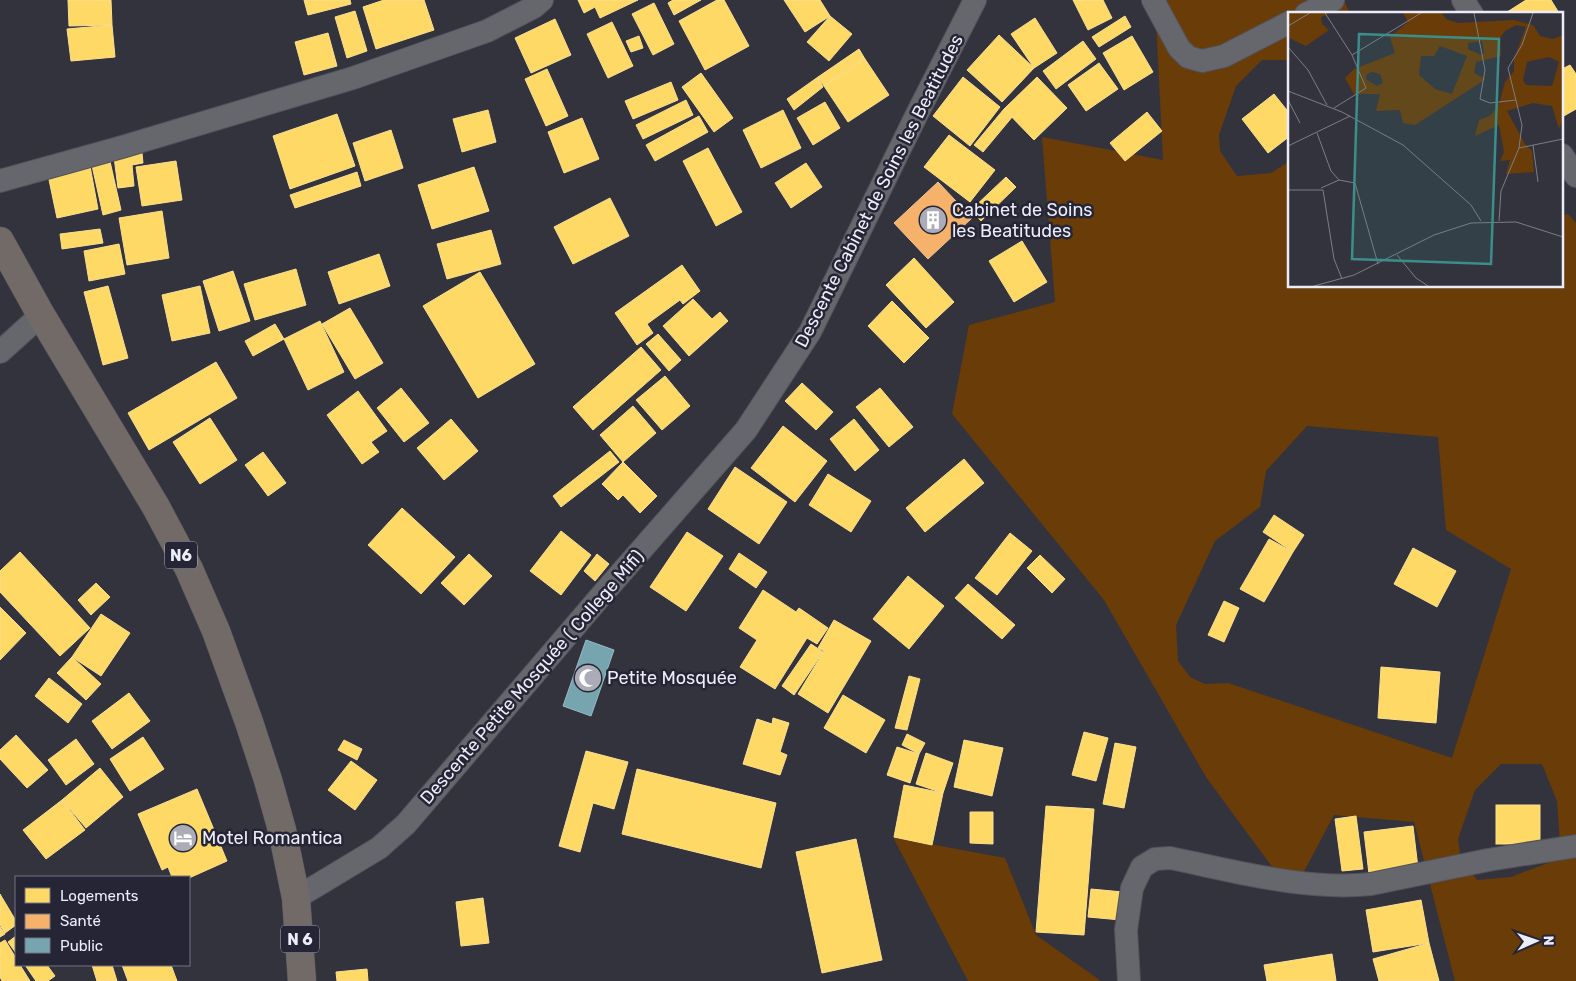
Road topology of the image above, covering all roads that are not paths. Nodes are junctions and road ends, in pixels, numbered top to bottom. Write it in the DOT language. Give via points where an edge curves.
graph roads {
  1 [pos="542,0"];
  2 [pos="975,0"];
  3 [pos="1153,0"];
  4 [pos="1333,0"];
  5 [pos="1463,0"];
  6 [pos="1310,12"];
  7 [pos="1471,12"];
  8 [pos="1288,23"];
  9 [pos="1564,158"];
  10 [pos="1576,176"];
  11 [pos="0,181"];
  12 [pos="0,241"];
  13 [pos="41,316"];
  14 [pos="0,352"];
  15 [pos="746,430"];
  16 [pos="1576,846"];
  17 [pos="296,898"];
  18 [pos="302,981"];
  19 [pos="1129,981"];
  1 -- 11 [label="street" via="534,8 487,31 353,78"];
  2 -- 15 [label="street, Descente Cabinet de Soins les Beatitudes" via="810,332"];
  3 -- 8 [label="street" via="1179,48 1188,57 1202,61 1224,56"];
  4 -- 6 [label="street"];
  5 -- 7 [label="street"];
  9 -- 10 [label="street"];
  12 -- 13 [label="highway, N6"];
  13 -- 14 [label="street"];
  13 -- 17 [label="highway, N6" via="156,507 216,631 268,780"];
  15 -- 17 [label="street, Descente Petite Mosquée ( College Mifi)" via="406,824 379,848"];
  16 -- 19 [label="street" via="1354,886 1283,882 1170,858 1155,859 1142,867 1132,888 1126,930"];
  17 -- 18 [label="highway, N 6"];
}
